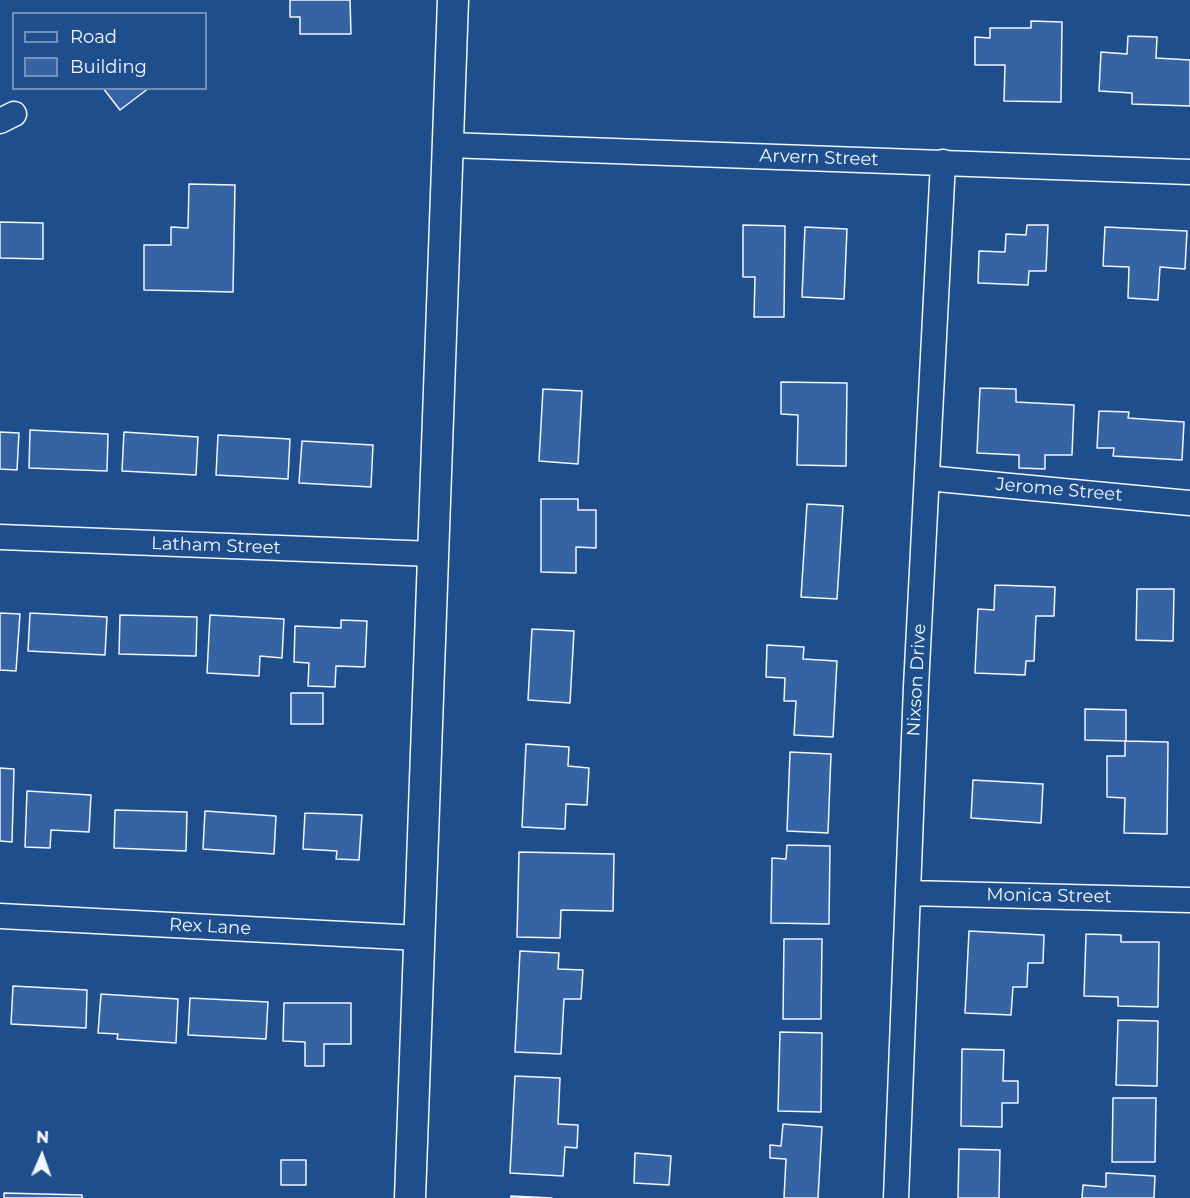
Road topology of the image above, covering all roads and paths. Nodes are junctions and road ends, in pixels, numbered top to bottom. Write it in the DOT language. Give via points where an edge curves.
graph roads {
  1 [pos="453,0"];
  2 [pos="448,145"];
  3 [pos="943,162"];
  4 [pos="1190,172"];
  5 [pos="927,478"];
  6 [pos="1190,503"];
  7 [pos="0,537"];
  8 [pos="433,554"];
  9 [pos="908,893"];
  10 [pos="1190,900"];
  11 [pos="0,916"];
  12 [pos="419,938"];
  13 [pos="410,1198"];
  14 [pos="896,1198"];
  1 -- 2 [label="street"];
  2 -- 3 [label="street, Arvern Street"];
  2 -- 8 [label="street"];
  3 -- 4 [label="street, Arvern Street"];
  3 -- 5 [label="street, Nixson Drive"];
  5 -- 6 [label="street, Jerome Street"];
  5 -- 9 [label="street, Nixson Drive"];
  7 -- 8 [label="street, Latham Street"];
  8 -- 12 [label="street"];
  9 -- 10 [label="street, Monica Street"];
  9 -- 14 [label="street, Nixson Drive"];
  11 -- 12 [label="street, Rex Lane"];
  12 -- 13 [label="street"];
}
